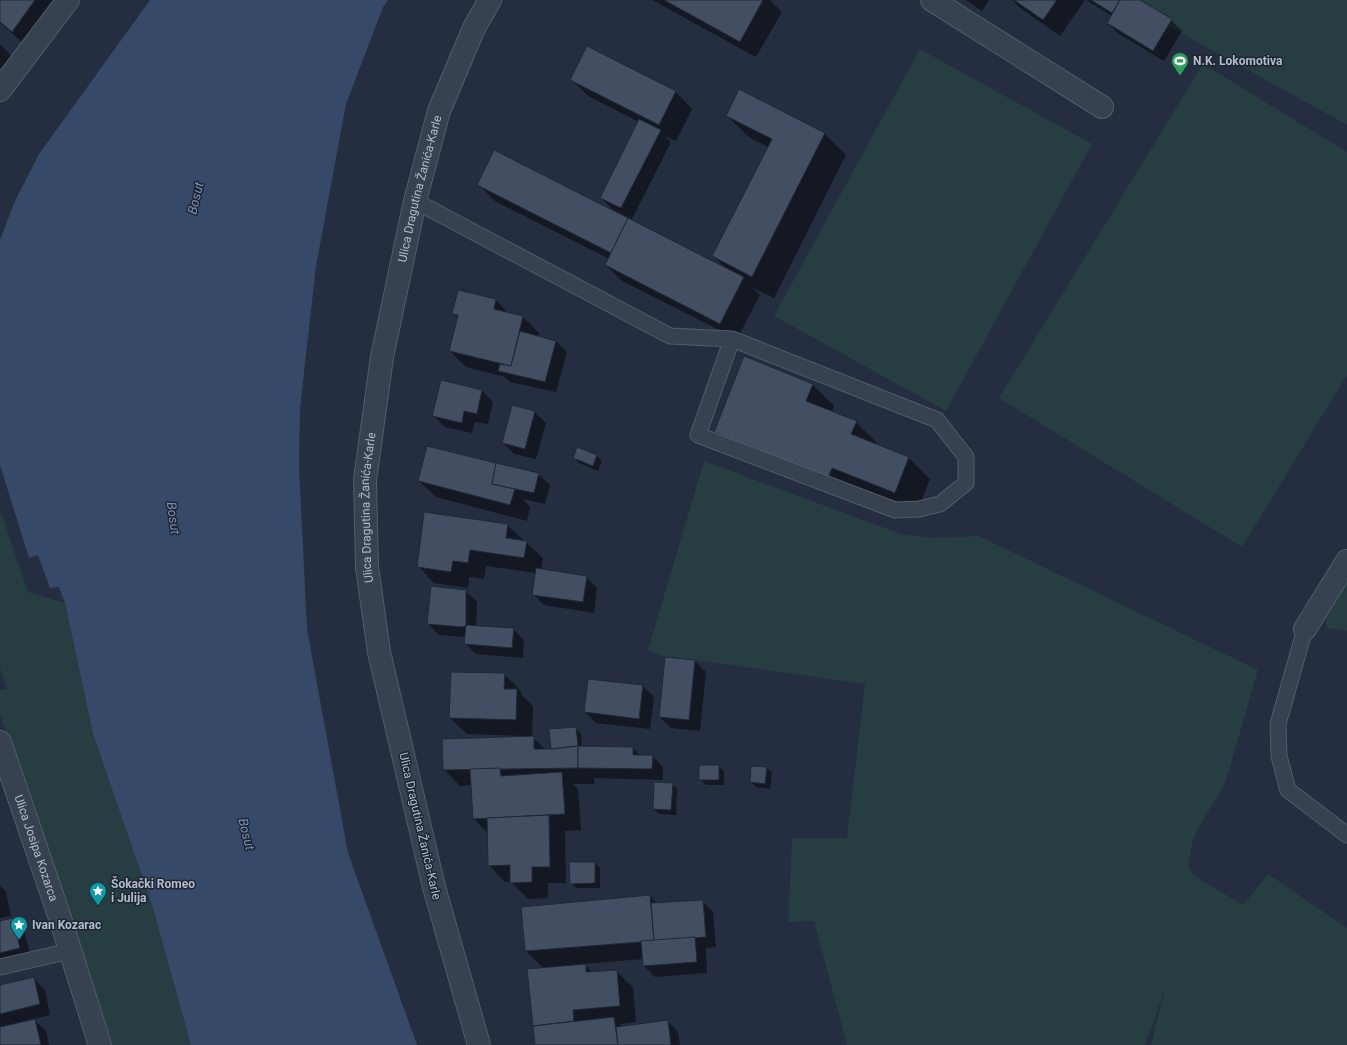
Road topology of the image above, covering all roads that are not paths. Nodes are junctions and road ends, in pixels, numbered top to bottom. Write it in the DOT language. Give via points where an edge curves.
graph roads {
  1 [pos="68,0"];
  2 [pos="490,0"];
  3 [pos="932,0"];
  4 [pos="0,90"];
  5 [pos="1102,107"];
  6 [pos="415,201"];
  7 [pos="732,339"];
  8 [pos="1347,561"];
  9 [pos="1305,629"];
  10 [pos="0,742"];
  11 [pos="1347,835"];
  12 [pos="70,951"];
  13 [pos="0,967"];
  14 [pos="100,1045"];
  15 [pos="480,1045"];
  1 -- 4 [label="street"];
  2 -- 6 [label="street, Ulica Dragutina Žanića-Karle" via="474,28 439,111"];
  3 -- 5 [label="street"];
  6 -- 7 [label="lane" via="670,336"];
  6 -- 15 [label="street, Ulica Dragutina Žanića-Karle" via="382,357 365,480 367,567 380,652 432,879"];
  7 -- 7 [label="lane" via="937,420 966,456 966,483 940,504 919,509 895,510 698,435"];
  8 -- 9 [label="street"];
  9 -- 11 [label="lane" via="1278,724 1279,756 1288,790"];
  10 -- 12 [label="street, Ulica Josipa Kozarca"];
  12 -- 13 [label="lane"];
  12 -- 14 [label="street, Ulica Josipa Kozarca"];
}
